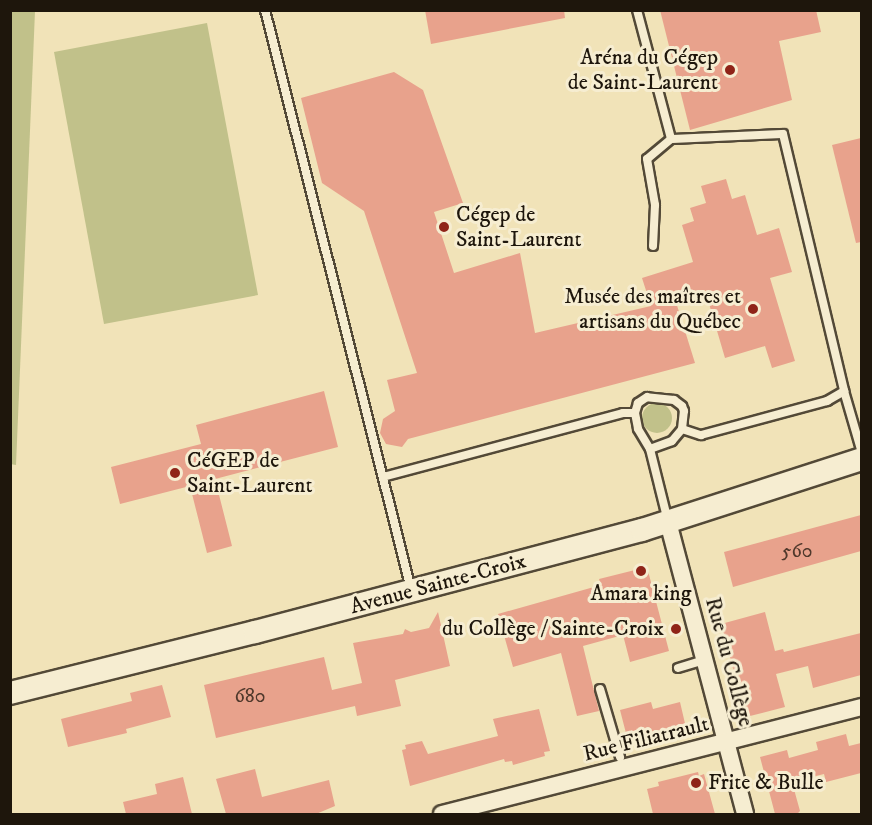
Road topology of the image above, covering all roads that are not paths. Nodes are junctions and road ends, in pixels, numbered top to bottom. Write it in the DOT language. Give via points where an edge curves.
graph roads {
  1 [pos="266,10"];
  2 [pos="637,10"];
  3 [pos="671,139"];
  4 [pos="653,246"];
  5 [pos="844,391"];
  6 [pos="635,413"];
  7 [pos="682,429"];
  8 [pos="650,449"];
  9 [pos="861,453"];
  10 [pos="861,459"];
  11 [pos="383,477"];
  12 [pos="668,522"];
  13 [pos="412,591"];
  14 [pos="705,660"];
  15 [pos="678,668"];
  16 [pos="600,689"];
  17 [pos="10,693"];
  18 [pos="861,707"];
  19 [pos="727,742"];
  20 [pos="620,757"];
  21 [pos="442,814"];
  22 [pos="745,814"];
  1 -- 11 [label="lane"];
  2 -- 3 [label="lane"];
  3 -- 4 [label="lane" via="647,159 655,205"];
  3 -- 5 [label="lane" via="783,134"];
  5 -- 7 [label="lane" via="827,401 701,435"];
  5 -- 9 [label="lane"];
  6 -- 7 [label="lane" via="638,403 647,397 674,400 684,411"];
  6 -- 8 [label="lane" via="638,429"];
  6 -- 11 [label="lane"];
  7 -- 8 [label="lane" via="672,441"];
  8 -- 12 [label="lane"];
  10 -- 12 [label="main road, Avenue Sainte-Croix"];
  11 -- 13 [label="lane"];
  12 -- 13 [label="main road, Avenue Sainte-Croix"];
  12 -- 14 [label="street, Rue du Collège"];
  13 -- 17 [label="main road, Avenue Sainte-Croix"];
  14 -- 15 [label="lane"];
  14 -- 19 [label="street, Rue du Collège"];
  16 -- 20 [label="lane"];
  18 -- 19 [label="street, Rue Filiatrault"];
  19 -- 21 [label="street, Rue Filiatrault"];
  19 -- 22 [label="street, Rue du Collège"];
}
